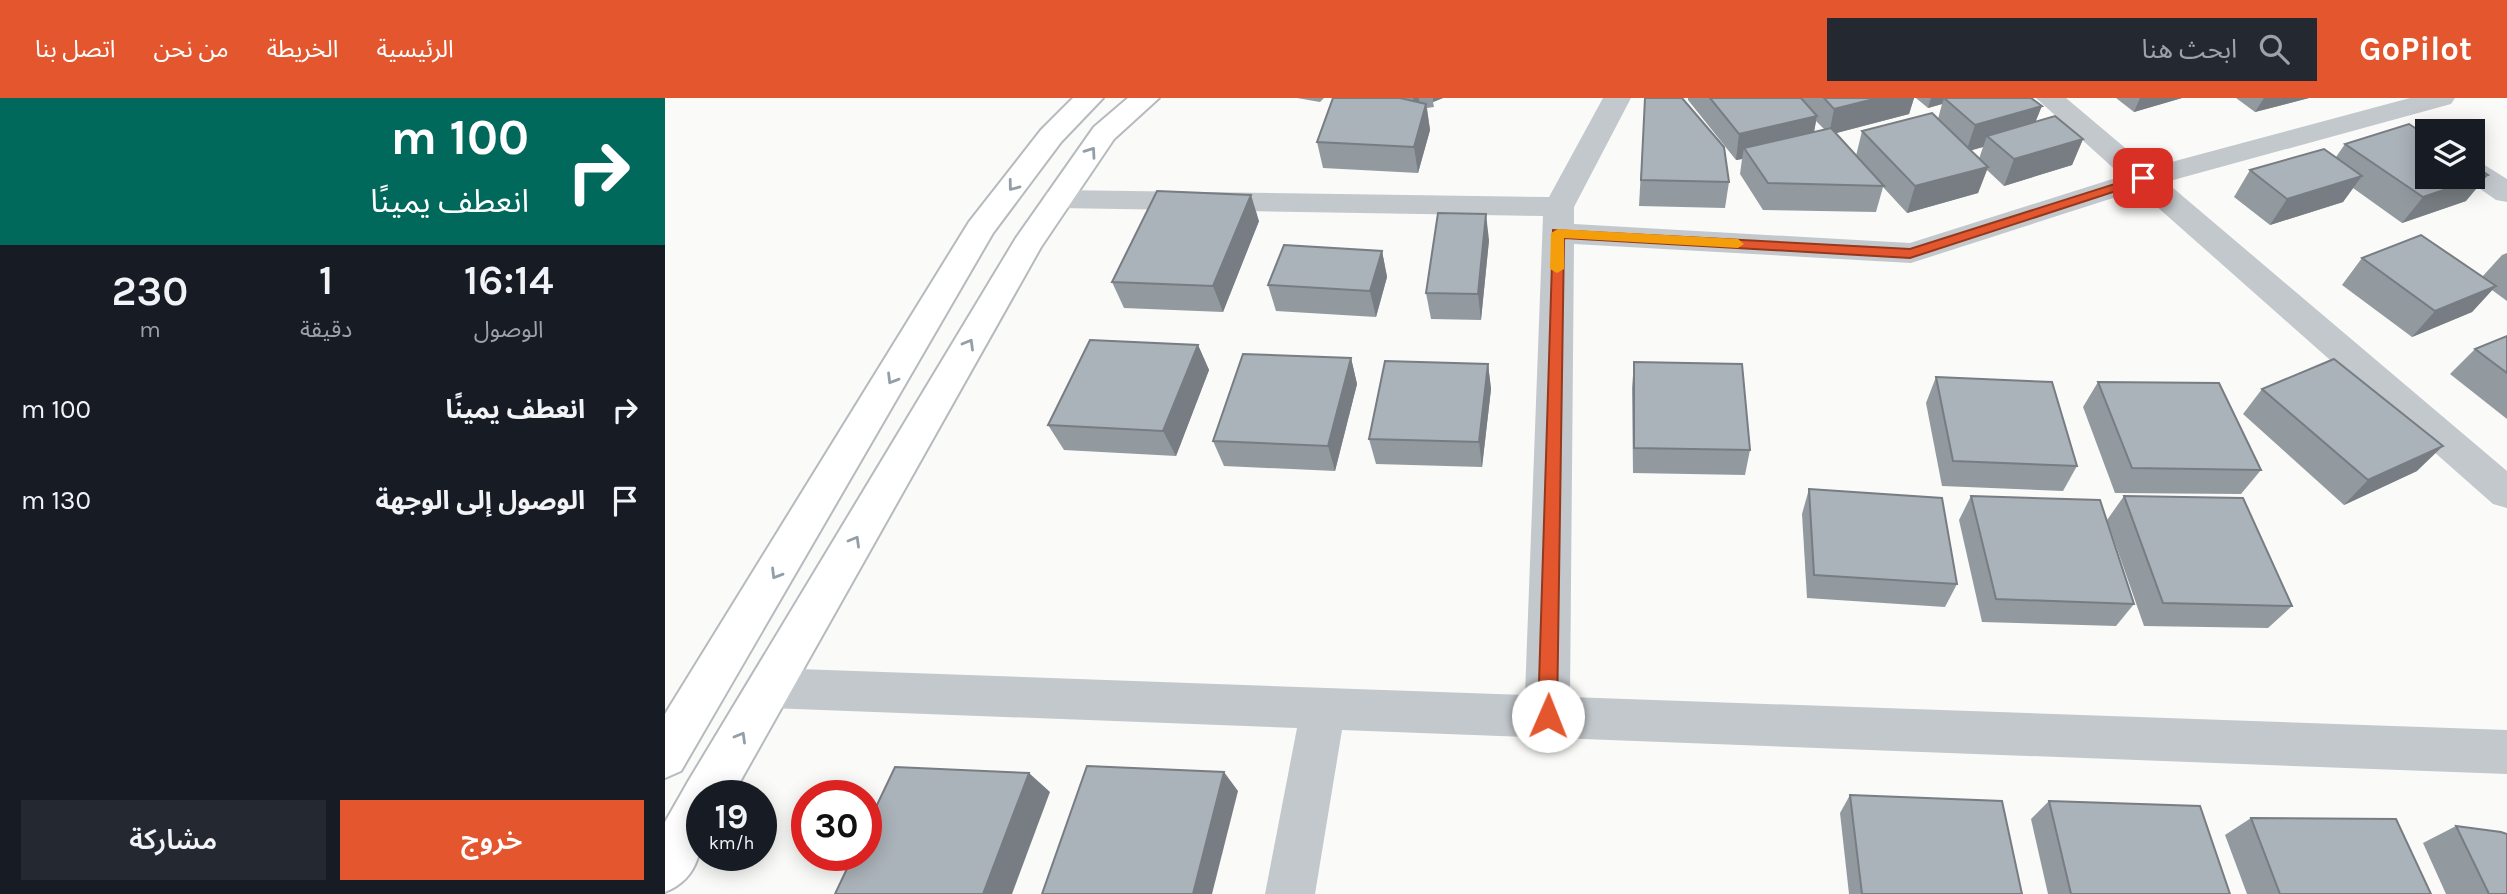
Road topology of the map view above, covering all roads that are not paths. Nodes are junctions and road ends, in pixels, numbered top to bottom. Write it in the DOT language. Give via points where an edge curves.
graph roads {
  1 [pos="1089,98"];
  2 [pos="1145,98"];
  3 [pos="1617,98"];
  4 [pos="2050,98"];
  5 [pos="2441,98"];
  6 [pos="2378,105"];
  7 [pos="2507,158"];
  8 [pos="2485,165"];
  9 [pos="2485,177"];
  10 [pos="2143,178"];
  11 [pos="2507,193"];
  12 [pos="1058,199"];
  13 [pos="1558,220"];
  14 [pos="2507,494"];
  15 [pos="770,688"];
  16 [pos="1323,709"];
  17 [pos="1548,716"];
  18 [pos="665,756"];
  19 [pos="2502,757"];
  20 [pos="715,780"];
  21 [pos="686,832"];
  22 [pos="665,868"];
  23 [pos="1290,894"];
  1 -- 18 [label="main road, one-way" via="1051,136 981,229"];
  12 -- 2 [label="main road, one-way" via="1104,133"];
  3 -- 13 [label="street"];
  4 -- 10 [label="street"];
  5 -- 6 [label="street"];
  6 -- 10 [label="street"];
  7 -- 8 [label="street"];
  9 -- 11 [label="street"];
  10 -- 13 [label="street" via="1910,254"];
  10 -- 14 [label="street"];
  12 -- 13 [label="street"];
  15 -- 12 [label="main road, one-way" via="1027,244"];
  13 -- 17 [label="street"];
  15 -- 16 [label="street"];
  20 -- 15 [label="main road, one-way"];
  16 -- 17 [label="street"];
  16 -- 23 [label="street"];
  17 -- 19 [label="street"];
  21 -- 22 [label="main road"];
}
